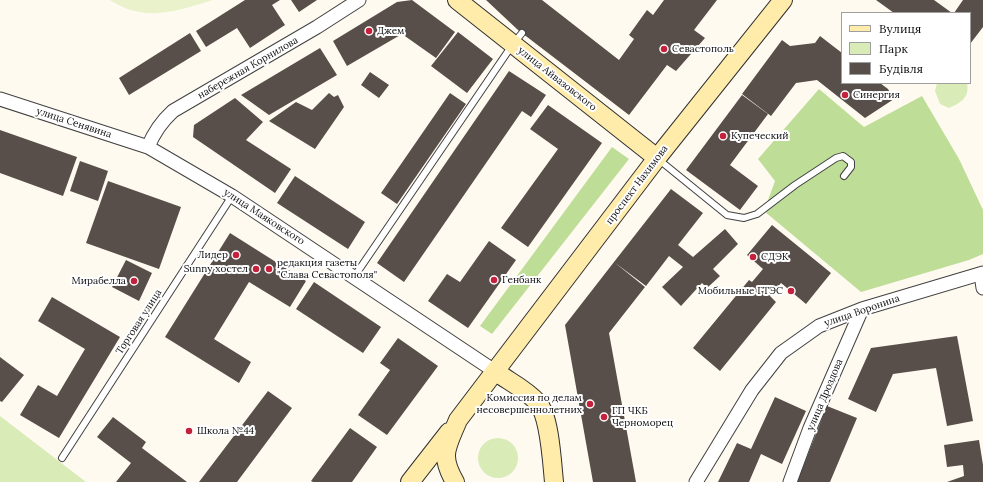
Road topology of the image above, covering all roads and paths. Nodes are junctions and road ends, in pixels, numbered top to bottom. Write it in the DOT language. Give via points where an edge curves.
graph roads {
  1 [pos="360,0"];
  2 [pos="457,0"];
  3 [pos="783,0"];
  4 [pos="518,39"];
  5 [pos="0,99"];
  6 [pos="148,147"];
  7 [pos="657,158"];
  8 [pos="844,176"];
  9 [pos="232,196"];
  10 [pos="982,274"];
  11 [pos="354,277"];
  12 [pos="983,288"];
  13 [pos="862,309"];
  14 [pos="496,372"];
  15 [pos="458,420"];
  16 [pos="62,458"];
  17 [pos="410,482"];
  18 [pos="455,482"];
  19 [pos="554,482"];
  20 [pos="696,482"];
  21 [pos="790,482"];
  1 -- 6 [label="street, набережная Корнилова" via="173,111 162,121"];
  2 -- 4 [label="main road, улица Айвазовского"];
  3 -- 7 [label="main road, проспект Нахимова"];
  4 -- 7 [label="main road, улица Айвазовского"];
  4 -- 11 [label="lane"];
  5 -- 6 [label="street, улица Сенявина"];
  6 -- 9 [label="street, улица Маяковского"];
  7 -- 8 [label="lane" via="727,215 744,218 757,214 795,185 843,156 851,162 851,167"];
  7 -- 14 [label="main road, проспект Нахимова"];
  9 -- 11 [label="street, улица Маяковского"];
  9 -- 16 [label="lane, Торговая улица"];
  10 -- 12 [label="street"];
  10 -- 13 [label="street, улица Воронина"];
  11 -- 14 [label="street, улица Маяковского"];
  13 -- 20 [label="street, улица Воронина" via="819,326 781,353 752,390"];
  13 -- 21 [label="street, улица Дроздова"];
  14 -- 15 [label="main road, проспект Нахимова"];
  14 -- 19 [label="main road" via="540,404 546,422"];
  15 -- 17 [label="main road, проспект Нахимова"];
  15 -- 18 [label="main road" via="445,459"];
}
